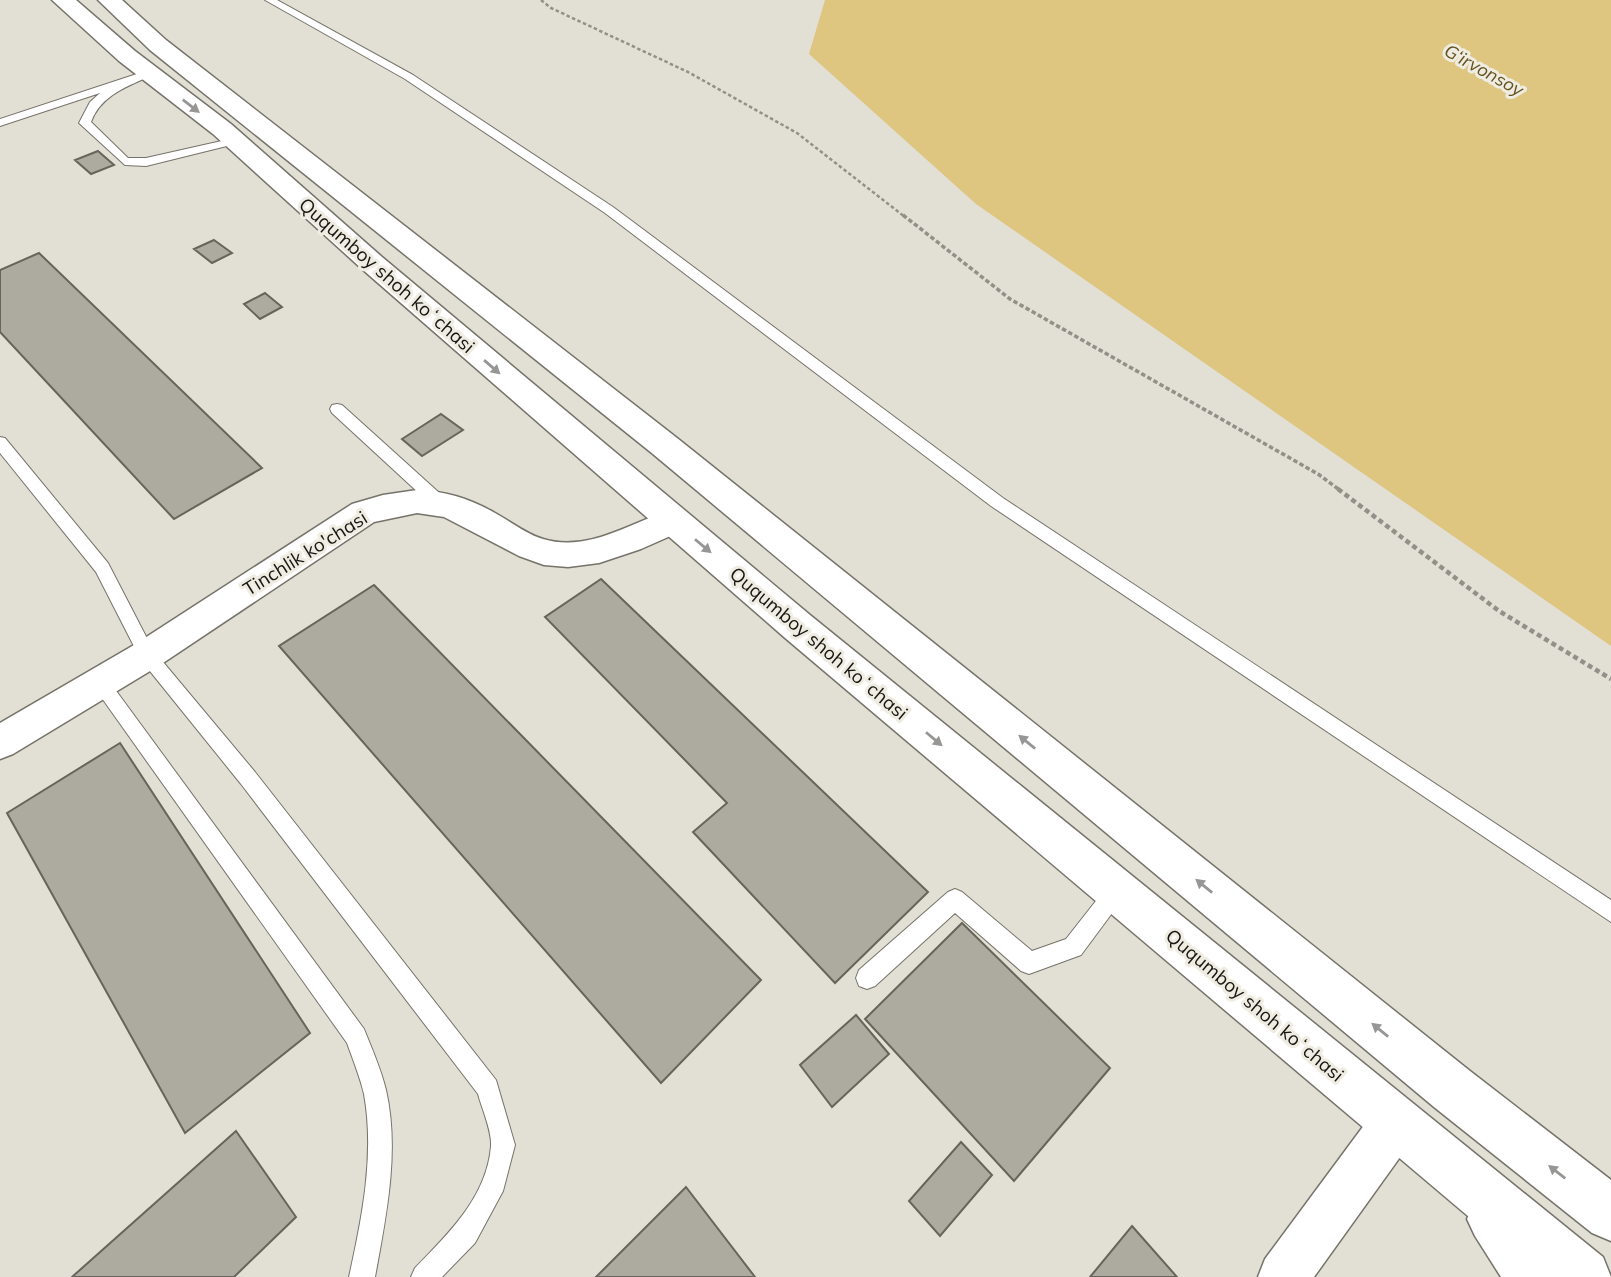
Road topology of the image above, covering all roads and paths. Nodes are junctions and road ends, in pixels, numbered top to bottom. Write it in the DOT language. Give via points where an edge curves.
graph roads {
  1 [pos="63,0"];
  2 [pos="109,0"];
  3 [pos="270,0"];
  4 [pos="541,0"];
  5 [pos="145,58"];
  6 [pos="0,124"];
  7 [pos="235,141"];
  8 [pos="337,409"];
  9 [pos="0,442"];
  10 [pos="440,503"];
  11 [pos="673,521"];
  12 [pos="147,655"];
  13 [pos="1611,679"];
  14 [pos="100,682"];
  15 [pos="0,742"];
  16 [pos="1116,890"];
  17 [pos="1611,912"];
  18 [pos="867,978"];
  19 [pos="1396,1122"];
  20 [pos="1466,1181"];
  21 [pos="1611,1214"];
  22 [pos="362,1277"];
  23 [pos="424,1277"];
  24 [pos="1283,1277"];
  25 [pos="1531,1277"];
  26 [pos="1583,1277"];
  1 -- 5 [label="main road, Ququmboy shoh koʻchasi"];
  2 -- 5 [label="main road, Ququmboy shoh koʻchasi"];
  3 -- 17 [label="lane" via="408,77 609,210 997,502"];
  4 -- 13 [label="path" via="688,72 797,133 1010,299 1318,474 1499,611"];
  5 -- 6 [label="lane"];
  5 -- 7 [label="main road, Ququmboy shoh koʻchasi, one-way"];
  5 -- 7 [label="lane" via="88,108 85,123 125,161 146,162"];
  21 -- 5 [label="main road, Ququmboy shoh koʻchasi, one-way" via="665,446"];
  7 -- 11 [label="main road, Ququmboy shoh koʻchasi, one-way"];
  8 -- 10 [label="lane"];
  9 -- 12 [label="lane" via="102,568"];
  10 -- 11 [label="street, Tinchlik ko'chasi" via="468,510 522,544 551,554 625,544"];
  10 -- 12 [label="street, Tinchlik ko'chasi" via="396,502 363,513"];
  11 -- 16 [label="main road, Ququmboy shoh koʻchasi, one-way"];
  12 -- 14 [label="street, Tinchlik ko'chasi"];
  12 -- 23 [label="lane" via="488,1088 503,1145 491,1191 466,1234"];
  14 -- 15 [label="street, Tinchlik ko'chasi"];
  14 -- 22 [label="lane" via="356,1037 376,1096 381,1161"];
  16 -- 18 [label="lane" via="1073,947 1029,963 955,899"];
  16 -- 19 [label="main road, Ququmboy shoh koʻchasi"];
  19 -- 20 [label="main road, Ququmboy shoh koʻchasi"];
  19 -- 24 [label="street"];
  20 -- 25 [label="street"];
  20 -- 26 [label="main road, Ququmboy shoh koʻchasi"];
}
